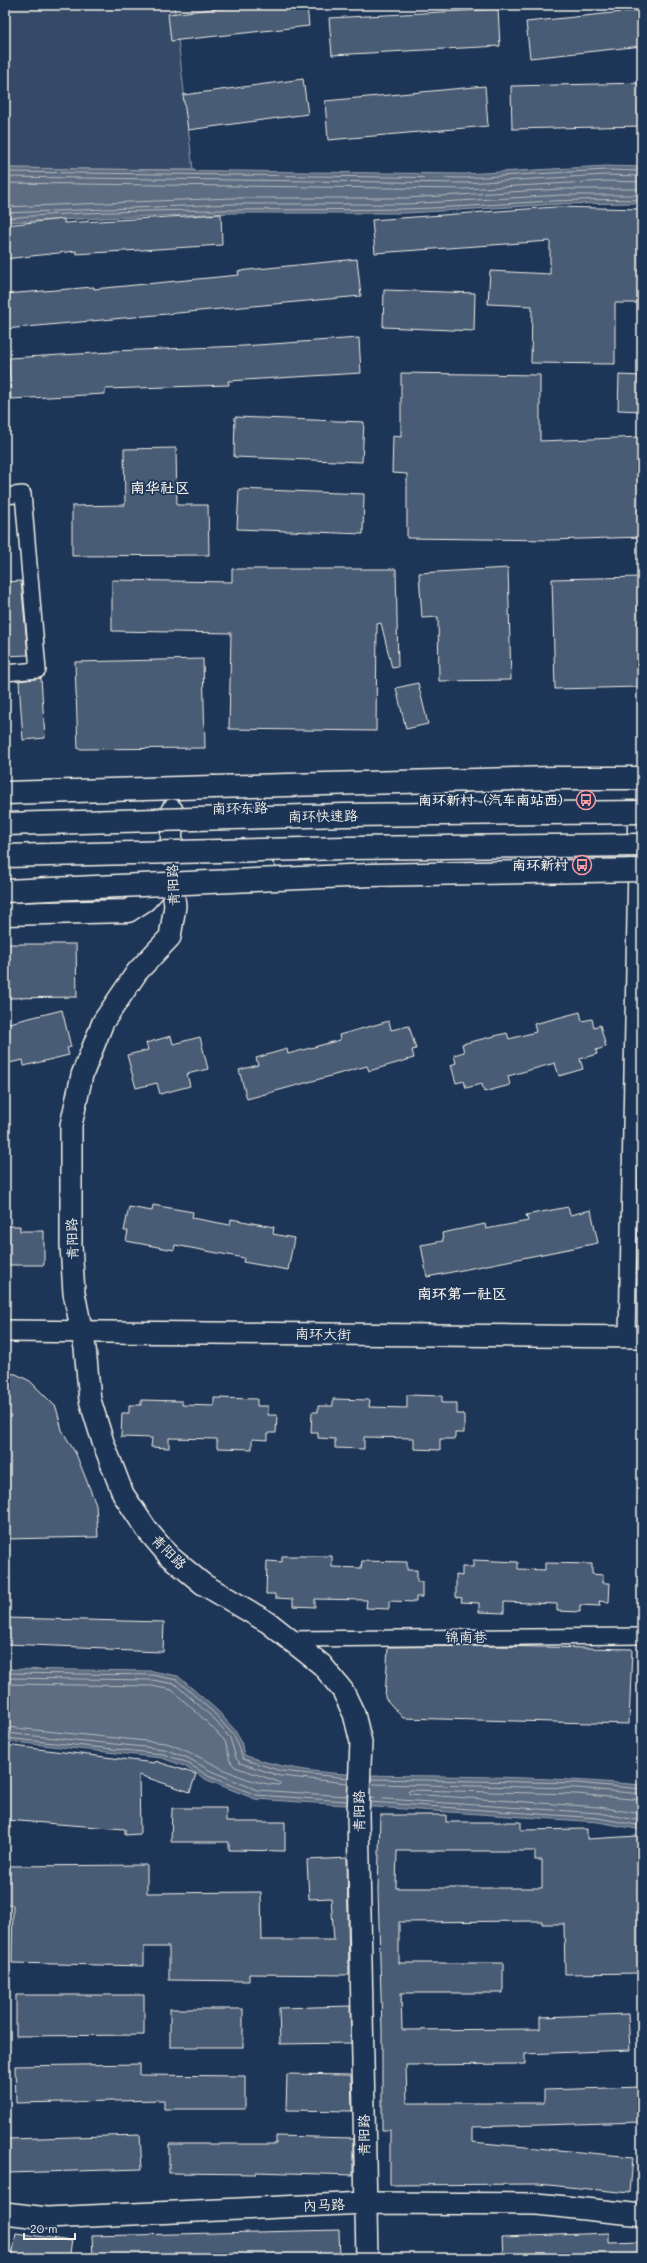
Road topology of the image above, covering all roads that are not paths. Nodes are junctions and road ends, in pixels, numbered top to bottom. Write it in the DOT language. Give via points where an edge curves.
graph roads {
  1 [pos="5,496"];
  2 [pos="5,673"];
  3 [pos="642,778"];
  4 [pos="5,785"];
  5 [pos="5,792"];
  6 [pos="490,803"];
  7 [pos="640,804"];
  8 [pos="172,810"];
  9 [pos="5,813"];
  10 [pos="5,824"];
  11 [pos="5,856"];
  12 [pos="641,861"];
  13 [pos="171,871"];
  14 [pos="5,874"];
  15 [pos="5,891"];
  16 [pos="5,914"];
  17 [pos="5,1331"];
  18 [pos="82,1332"];
  19 [pos="635,1337"];
  20 [pos="642,1636"];
  21 [pos="289,1639"];
  22 [pos="365,2203"];
  23 [pos="5,2213"];
  24 [pos="642,2215"];
  25 [pos="367,2258"];
  1 -- 2 [label="street" via="23,494 38,670"];
  3 -- 5 [label="main road, bridge"];
  4 -- 6 [label="main road" via="402,773 442,774"];
  6 -- 7 [label="main road, 南环东路"];
  6 -- 8 [label="main road, 南环东路"];
  7 -- 10 [label="main road, 南环快速路, bridge" via="345,816"];
  7 -- 12 [label="street"];
  8 -- 9 [label="main road, 南环东路"];
  8 -- 13 [label="street, 青阳路"];
  11 -- 12 [label="main road, bridge" via="345,848"];
  12 -- 13 [label="main road"];
  12 -- 15 [label="main road, bridge"];
  12 -- 19 [label="street"];
  13 -- 14 [label="main road"];
  13 -- 16 [label="main road" via="145,900 128,911"];
  13 -- 18 [label="street, 青阳路" via="175,906 170,937 137,972 103,1022 82,1075 71,1125 71,1245 74,1293"];
  17 -- 18 [label="street, 南环大街"];
  18 -- 19 [label="street, 南环大街"];
  18 -- 21 [label="street, 青阳路" via="90,1400 103,1442 123,1494 147,1530 169,1556 203,1584 269,1623"];
  20 -- 21 [label="street, 锦南巷"];
  21 -- 22 [label="street, 青阳路" via="322,1665 343,1691 354,1714 361,1742 358,1814"];
  22 -- 23 [label="street, 内马路" via="47,2218"];
  22 -- 24 [label="street, 内马路" via="537,2204"];
  22 -- 25 [label="street, 青阳路"];
}
